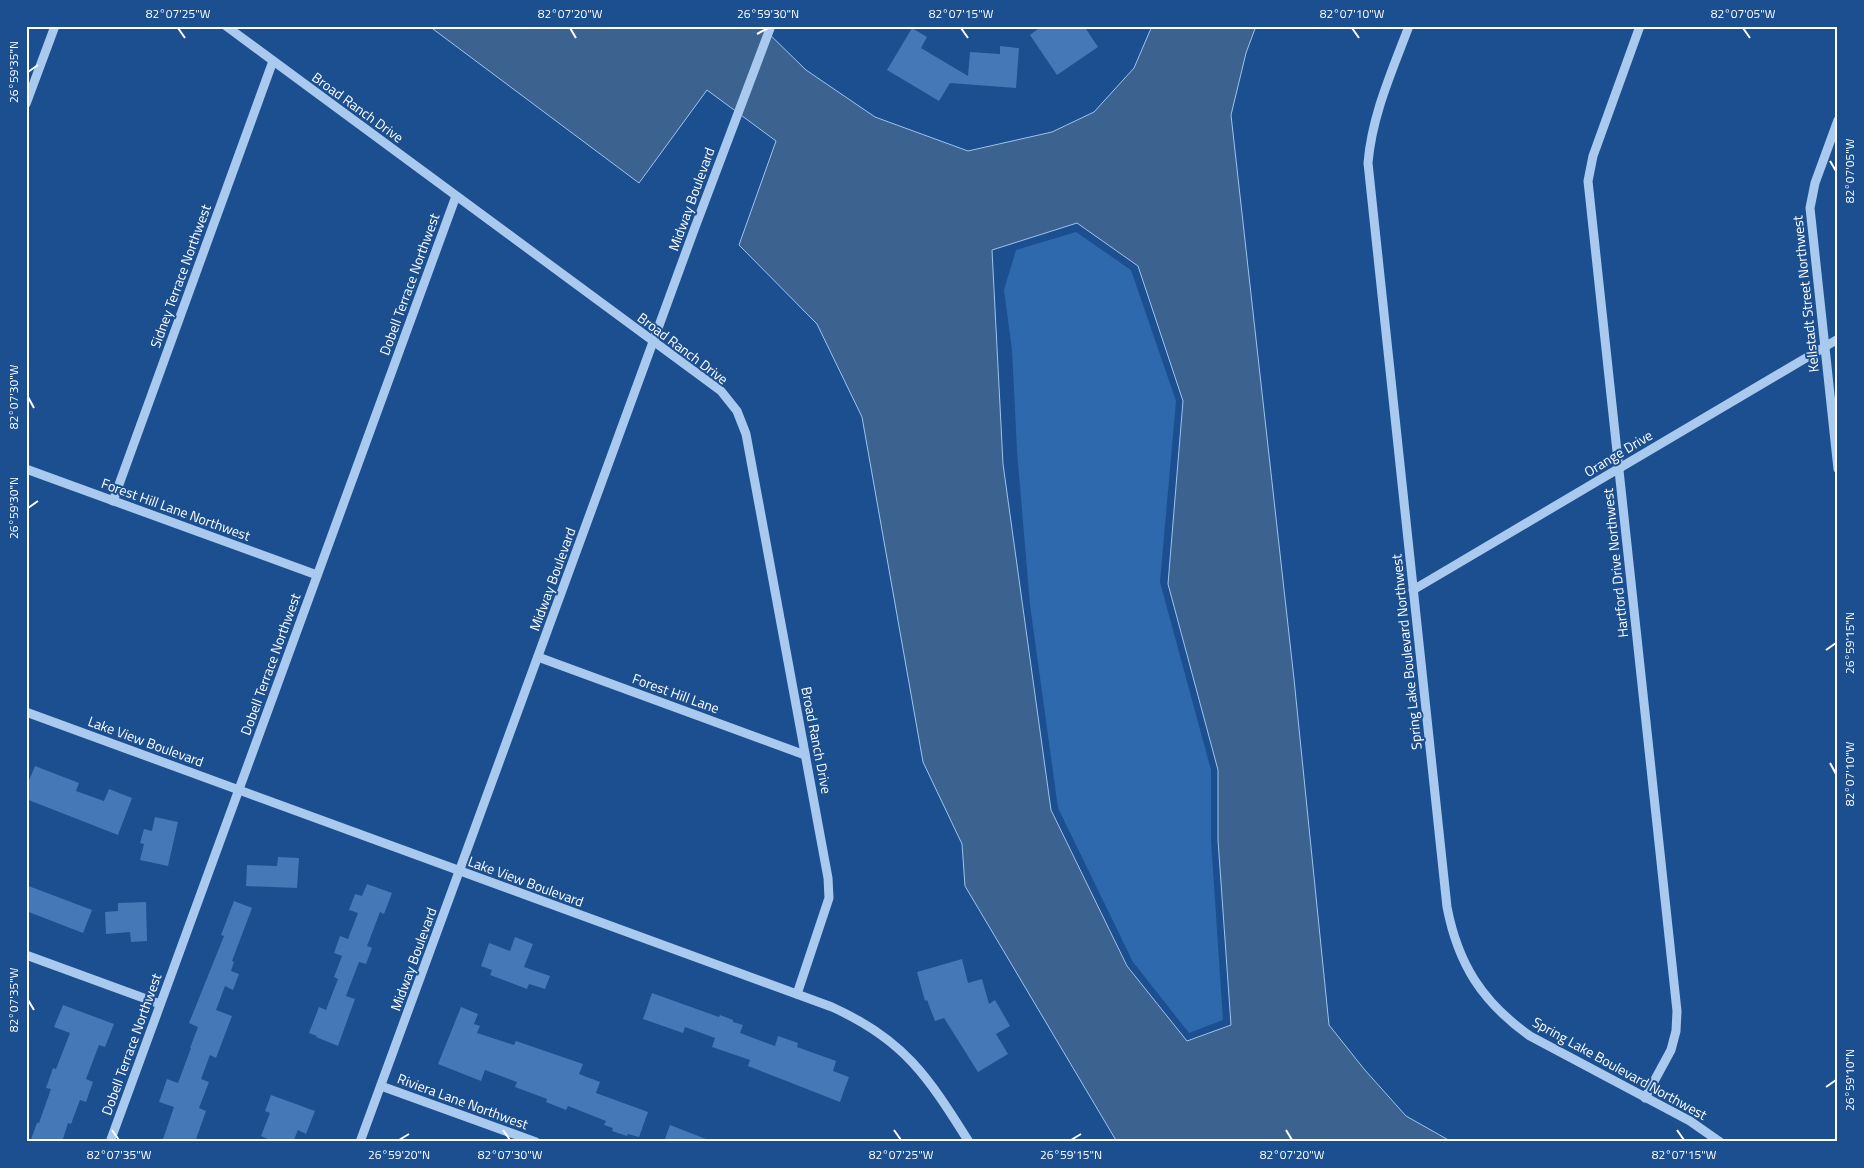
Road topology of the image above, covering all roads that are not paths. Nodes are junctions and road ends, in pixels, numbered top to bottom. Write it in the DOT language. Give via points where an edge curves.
graph roads {
  1 [pos="55,26"];
  2 [pos="226,26"];
  3 [pos="771,26"];
  4 [pos="1409,26"];
  5 [pos="1640,26"];
  6 [pos="274,61"];
  7 [pos="26,104"];
  8 [pos="1838,120"];
  9 [pos="456,196"];
  10 [pos="1838,339"];
  11 [pos="653,342"];
  12 [pos="1824,347"];
  13 [pos="1619,468"];
  14 [pos="26,469"];
  15 [pos="1838,469"];
  16 [pos="113,500"];
  17 [pos="317,576"];
  18 [pos="1413,590"];
  19 [pos="538,657"];
  20 [pos="26,712"];
  21 [pos="805,755"];
  22 [pos="238,790"];
  23 [pos="460,871"];
  24 [pos="26,955"];
  25 [pos="797,994"];
  26 [pos="160,1004"];
  27 [pos="381,1086"];
  28 [pos="1645,1098"];
  29 [pos="110,1142"];
  30 [pos="360,1142"];
  31 [pos="536,1142"];
  32 [pos="970,1142"];
  33 [pos="1720,1142"];
  1 -- 7 [label="street"];
  2 -- 6 [label="street, Broad Ranch Drive"];
  3 -- 11 [label="street, Midway Boulevard"];
  4 -- 18 [label="street, Spring Lake Boulevard Northwest" via="1375,118 1368,163"];
  5 -- 13 [label="street, Hartford Drive Northwest" via="1593,156 1588,181"];
  6 -- 9 [label="street, Broad Ranch Drive"];
  6 -- 16 [label="street, Sidney Terrace Northwest"];
  8 -- 12 [label="street, Kellstadt Street Northwest" via="1815,183 1810,208"];
  9 -- 11 [label="street, Broad Ranch Drive"];
  9 -- 17 [label="street, Dobell Terrace Northwest"];
  10 -- 12 [label="street, Orange Drive"];
  11 -- 19 [label="street, Midway Boulevard"];
  11 -- 21 [label="street, Broad Ranch Drive" via="721,391 737,410 743,426"];
  12 -- 13 [label="street, Orange Drive"];
  12 -- 15 [label="street, Kellstadt Street Northwest"];
  13 -- 18 [label="street, Orange Drive"];
  13 -- 28 [label="street, Hartford Drive Northwest" via="1677,1011 1676,1031 1670,1050"];
  14 -- 16 [label="street, Forest Hill Lane Northwest"];
  16 -- 17 [label="street, Forest Hill Lane Northwest"];
  17 -- 22 [label="street, Dobell Terrace Northwest"];
  18 -- 28 [label="street, Spring Lake Boulevard Northwest" via="1447,907 1464,964 1486,997 1530,1036"];
  19 -- 21 [label="street, Forest Hill Lane"];
  19 -- 23 [label="street, Midway Boulevard"];
  20 -- 22 [label="street, Lake View Boulevard"];
  21 -- 25 [label="street, Broad Ranch Drive" via="829,898"];
  22 -- 23 [label="street, Lake View Boulevard"];
  22 -- 26 [label="street, Dobell Terrace Northwest"];
  23 -- 25 [label="street, Lake View Boulevard"];
  23 -- 27 [label="street, Midway Boulevard"];
  24 -- 26 [label="street"];
  25 -- 32 [label="street, Lake View Boulevard" via="854,1017 894,1043 927,1077"];
  26 -- 29 [label="street, Dobell Terrace Northwest"];
  27 -- 30 [label="street, Midway Boulevard"];
  27 -- 31 [label="street, Riviera Lane Northwest"];
  28 -- 33 [label="street, Spring Lake Boulevard Northwest"];
}
